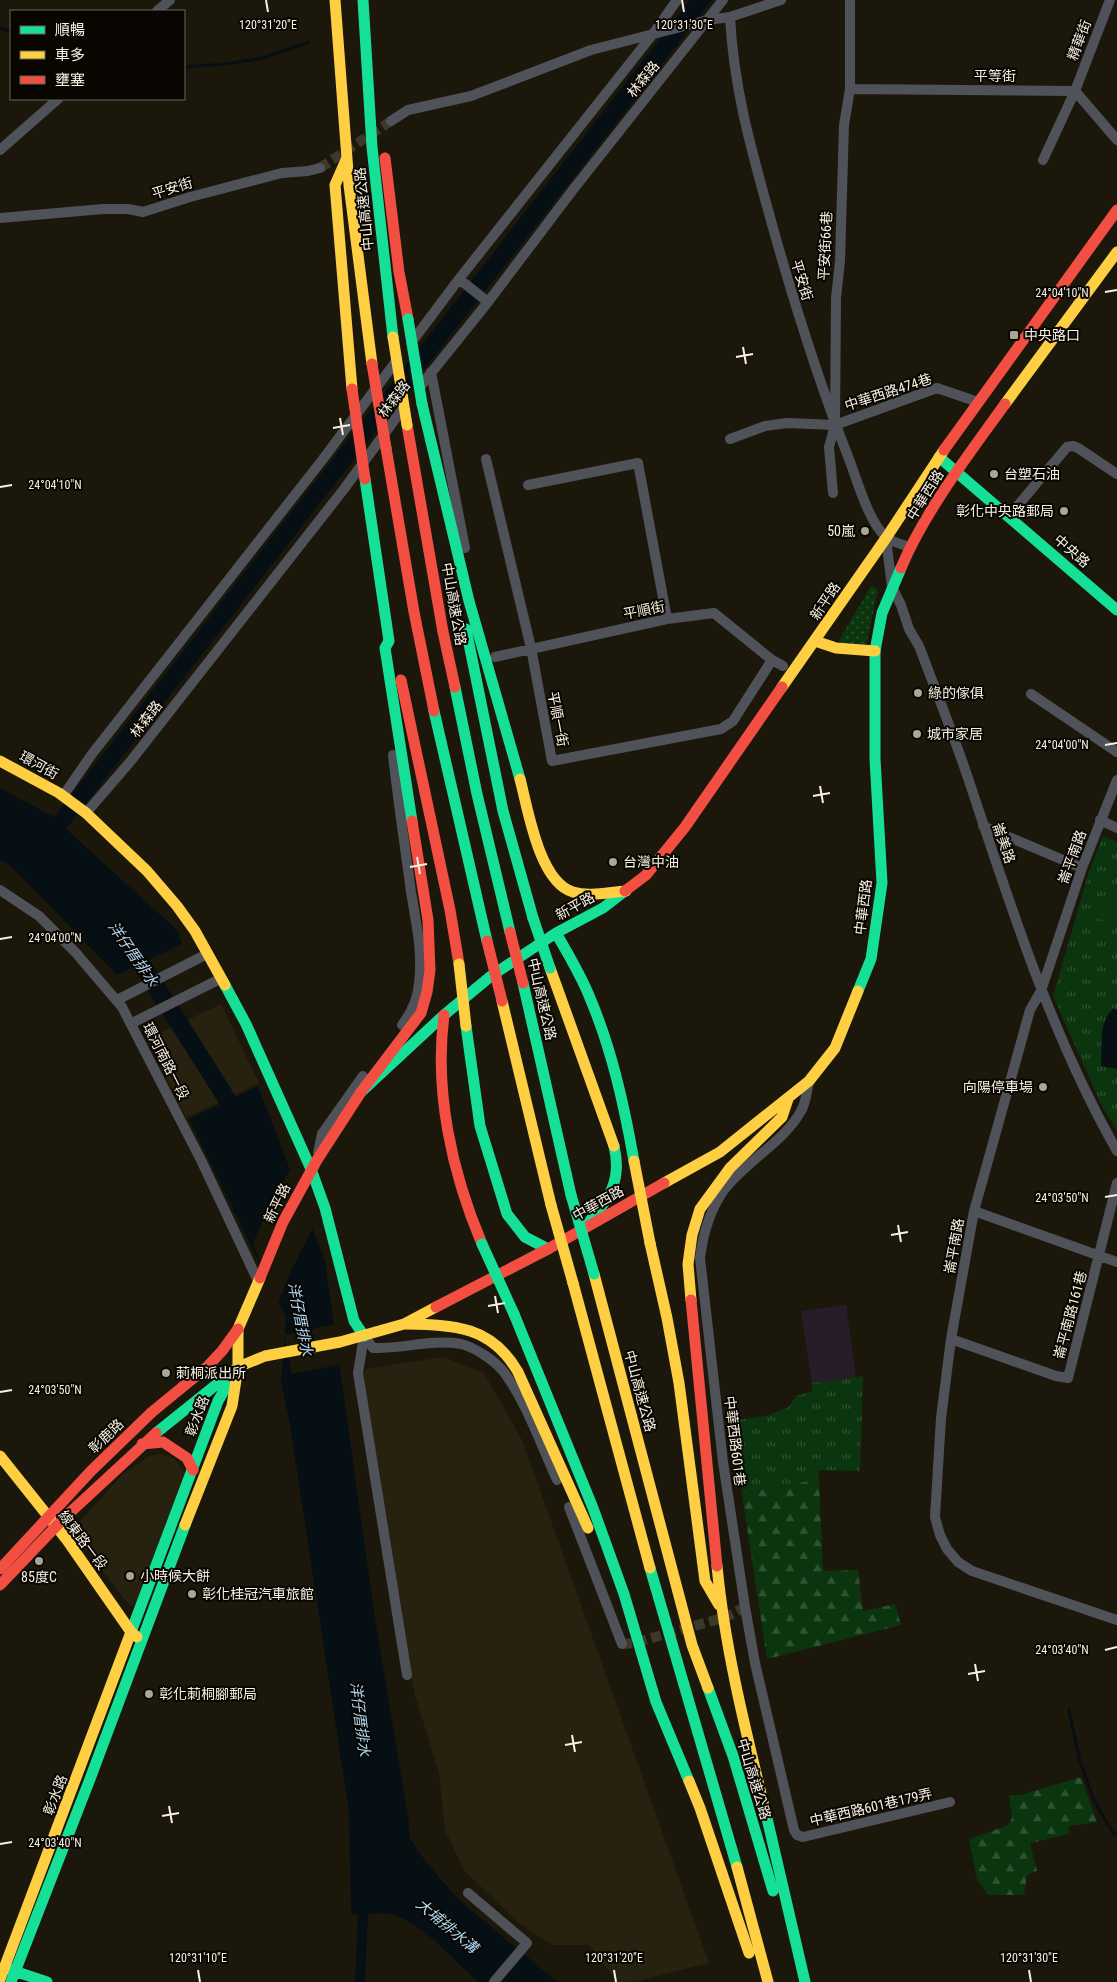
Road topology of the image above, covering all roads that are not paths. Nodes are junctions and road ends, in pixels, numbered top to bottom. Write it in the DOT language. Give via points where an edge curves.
graph roads {
  1 [pos="170,0"];
  2 [pos="335,0"];
  3 [pos="363,0"];
  4 [pos="677,0"];
  5 [pos="723,0"];
  6 [pos="781,0"];
  7 [pos="850,0"];
  8 [pos="1110,0"];
  9 [pos="158,10"];
  10 [pos="730,17"];
  11 [pos="708,20"];
  12 [pos="653,34"];
  13 [pos="850,89"];
  14 [pos="1075,91"];
  15 [pos="57,100"];
  16 [pos="391,121"];
  17 [pos="372,124"];
  18 [pos="1117,140"];
  19 [pos="0,150"];
  20 [pos="347,158"];
  21 [pos="1042,160"];
  22 [pos="320,168"];
  23 [pos="1117,210"];
  24 [pos="0,218"];
  25 [pos="1117,252"];
  26 [pos="462,281"];
  27 [pos="486,300"];
  28 [pos="431,372"];
  29 [pos="978,402"];
  30 [pos="835,425"];
  31 [pos="730,439"];
  32 [pos="939,457"];
  33 [pos="486,459"];
  34 [pos="1115,469"];
  35 [pos="958,472"];
  36 [pos="528,485"];
  37 [pos="440,487"];
  38 [pos="833,494"];
  39 [pos="1009,516"];
  40 [pos="886,538"];
  41 [pos="910,548"];
  42 [pos="892,587"];
  43 [pos="1117,610"];
  44 [pos="667,619"];
  45 [pos="388,641"];
  46 [pos="815,641"];
  47 [pos="491,645"];
  48 [pos="531,648"];
  49 [pos="876,651"];
  50 [pos="495,657"];
  51 [pos="772,660"];
  52 [pos="783,666"];
  53 [pos="382,670"];
  54 [pos="1030,694"];
  55 [pos="1117,752"];
  56 [pos="0,761"];
  57 [pos="1117,780"];
  58 [pos="63,796"];
  59 [pos="86,813"];
  60 [pos="1100,820"];
  61 [pos="983,826"];
  62 [pos="1117,828"];
  63 [pos="1082,868"];
  64 [pos="0,890"];
  65 [pos="626,891"];
  66 [pos="556,933"];
  67 [pos="207,954"];
  68 [pos="220,979"];
  69 [pos="1041,991"];
  70 [pos="117,1000"];
  71 [pos="444,1015"];
  72 [pos="132,1023"];
  73 [pos="809,1081"];
  74 [pos="364,1088"];
  75 [pos="788,1099"];
  76 [pos="1117,1151"];
  77 [pos="314,1164"];
  78 [pos="1117,1183"];
  79 [pos="974,1211"];
  80 [pos="584,1228"];
  81 [pos="548,1249"];
  82 [pos="1100,1256"];
  83 [pos="1117,1262"];
  84 [pos="258,1281"];
  85 [pos="404,1324"];
  86 [pos="238,1329"];
  87 [pos="364,1336"];
  88 [pos="951,1339"];
  89 [pos="238,1367"];
  90 [pos="142,1444"];
  91 [pos="0,1456"];
  92 [pos="193,1470"];
  93 [pos="52,1523"];
  94 [pos="0,1569"];
  95 [pos="0,1585"];
  96 [pos="722,1610"];
  97 [pos="1117,1620"];
  98 [pos="131,1632"];
  99 [pos="142,1641"];
  100 [pos="622,1644"];
  101 [pos="408,1675"];
  102 [pos="656,1702"];
  103 [pos="950,1802"];
  104 [pos="797,1835"];
  105 [pos="468,1893"];
  106 [pos="8,1975"];
  107 [pos="47,1982"];
  108 [pos="494,1982"];
  109 [pos="767,1982"];
  110 [pos="800,1982"];
  111 [pos="805,1982"];
  1 -- 9 [label="street"];
  2 -- 20 [label="main road, 中山高速公路"];
  3 -- 17 [label="main road, 中山高速公路"];
  4 -- 12 [label="street, 林森路"];
  5 -- 11 [label="street, 林森路"];
  6 -- 10 [label="street"];
  7 -- 13 [label="street, 平安街66巷"];
  8 -- 14 [label="street, 精華街"];
  10 -- 11 [label="street"];
  10 -- 30 [label="street, 平安街" via="734,66 748,139 784,269"];
  11 -- 12 [label="street"];
  11 -- 27 [label="street, 林森路"];
  12 -- 16 [label="street" via="591,50 471,96 408,110"];
  12 -- 26 [label="street, 林森路"];
  13 -- 14 [label="street, 平等街"];
  13 -- 30 [label="street, 平安街66巷" via="844,125 836,298"];
  14 -- 18 [label="street"];
  14 -- 21 [label="street, 精華街"];
  15 -- 19 [label="street"];
  17 -- 37 [label="main road, bridge" via="384,148 399,272"];
  17 -- 110 [label="main road, 中山高速公路, bridge" via="372,147 406,425 445,642 477,794 571,1195 692,1645 733,1756"];
  20 -- 45 [label="main road, bridge" via="335,185 352,389"];
  20 -- 109 [label="main road, 中山高速公路, bridge" via="372,364 414,612 444,758 551,1205 676,1661 724,1816"];
  22 -- 24 [label="street, 平安街" via="282,173 143,212 103,210"];
  23 -- 29 [label="main road, 中華西路"];
  25 -- 35 [label="main road, 中華西路"];
  26 -- 27 [label="street"];
  26 -- 58 [label="street, 林森路" via="92,754"];
  27 -- 28 [label="street, 林森路"];
  28 -- 47 [label="street" via="472,582"];
  28 -- 59 [label="street, 林森路" via="130,762"];
  29 -- 30 [label="street, 中華西路474巷" via="938,388"];
  29 -- 32 [label="main road, 中華西路"];
  30 -- 31 [label="street" via="787,423 764,426"];
  30 -- 38 [label="street, 平安街66巷" via="829,447"];
  30 -- 40 [label="street, 平安街" via="872,517"];
  32 -- 35 [label="main road, 中央路"];
  32 -- 40 [label="main road, 新平路"];
  33 -- 48 [label="street, 平順一街"];
  34 -- 39 [label="street" via="1078,448 1067,447"];
  35 -- 39 [label="main road, 中央路"];
  35 -- 41 [label="main road, 中華西路"];
  36 -- 44 [label="street" via="638,463"];
  37 -- 65 [label="main road" via="446,498 469,601 548,872 558,885 572,892"];
  37 -- 80 [label="main road, bridge" via="439,498 484,726 516,868 618,1160 618,1178 611,1195"];
  39 -- 43 [label="main road, 中央路"];
  40 -- 41 [label="street"];
  40 -- 42 [label="street, 崙美路"];
  40 -- 46 [label="main road, 新平路"];
  41 -- 42 [label="main road, 中華西路"];
  42 -- 49 [label="main road, 中華西路" via="882,613"];
  42 -- 61 [label="street, 崙美路" via="909,629 920,646"];
  44 -- 48 [label="street, 平順街"];
  44 -- 51 [label="street, 平順街" via="714,614"];
  45 -- 74 [label="main road" via="385,648 428,922 431,972 421,1013"];
  45 -- 81 [label="main road, bridge" via="394,647 450,910 480,1126 507,1214 525,1237"];
  46 -- 49 [label="main road" via="836,648"];
  46 -- 65 [label="main road, 新平路" via="685,827 646,875"];
  48 -- 50 [label="street, 平順街"];
  48 -- 51 [label="street, 平順一街" via="552,761 722,730 733,721"];
  49 -- 73 [label="main road, 中華西路" via="875,759 882,883 872,959 835,1048"];
  51 -- 52 [label="street, 平順街"];
  53 -- 77 [label="street" via="419,942 419,984 407,1018 322,1134"];
  54 -- 55 [label="street"];
  56 -- 58 [label="main road, 環河街"];
  57 -- 60 [label="street, 崙平南路"];
  58 -- 59 [label="main road, 環河街"];
  59 -- 67 [label="main road, 環河街" via="147,871 177,906"];
  60 -- 62 [label="street"];
  60 -- 63 [label="street, 崙平南路"];
  61 -- 63 [label="street"];
  61 -- 69 [label="street, 崙美路"];
  63 -- 69 [label="street, 崙平南路"];
  64 -- 70 [label="street, 環河南路一段" via="39,916 76,952"];
  65 -- 66 [label="main road, 新平路" via="604,908"];
  66 -- 71 [label="main road, 新平路" via="491,976"];
  66 -- 96 [label="main road, bridge" via="579,974 601,1026 626,1116 679,1383 705,1581"];
  67 -- 68 [label="main road, 環河街"];
  67 -- 70 [label="street"];
  68 -- 72 [label="street"];
  68 -- 77 [label="main road, 環河街" via="246,1024"];
  69 -- 76 [label="street, 崙美路" via="1098,1117"];
  69 -- 79 [label="street, 崙平南路" via="1030,1010"];
  70 -- 72 [label="street, 環河南路一段"];
  71 -- 74 [label="main road, 新平路"];
  71 -- 102 [label="main road, bridge" via="440,1040 444,1108 474,1226 514,1314 593,1508 624,1594"];
  72 -- 84 [label="street, 環河南路一段"];
  73 -- 75 [label="main road, 中華西路"];
  73 -- 104 [label="street, 中華西路601巷" via="803,1109 791,1127 724,1190 711,1213 700,1258 723,1462 745,1607 755,1663"];
  74 -- 77 [label="main road, 新平路"];
  75 -- 80 [label="main road, 中華西路" via="720,1152"];
  75 -- 96 [label="main road" via="782,1117 730,1168 700,1209 688,1264"];
  77 -- 84 [label="main road, 新平路"];
  77 -- 87 [label="main road, 環河街" via="354,1321"];
  78 -- 82 [label="street"];
  79 -- 82 [label="street"];
  79 -- 88 [label="street, 崙平南路"];
  80 -- 81 [label="main road, 中華西路"];
  81 -- 85 [label="main road, 中華西路"];
  82 -- 83 [label="street"];
  82 -- 88 [label="street, 崙平南路161巷" via="1068,1378"];
  84 -- 86 [label="main road, 新平路"];
  85 -- 87 [label="main road, 中華西路"];
  85 -- 102 [label="main road" via="469,1329 486,1336 506,1353 518,1372 587,1524 637,1660"];
  86 -- 89 [label="main road, 新平路"];
  86 -- 93 [label="main road, 彰鹿路" via="207,1367 152,1412 90,1471"];
  87 -- 89 [label="main road, 中華西路" via="270,1355"];
  87 -- 100 [label="street" via="373,1348 390,1349 436,1342 462,1344 502,1369 518,1394 572,1514"];
  87 -- 101 [label="street" via="358,1373"];
  88 -- 97 [label="street, 崙平南路" via="941,1418 935,1517 948,1549 958,1562 972,1571"];
  89 -- 90 [label="main road, 彰鹿路"];
  89 -- 92 [label="main road, 彰水路" via="218,1401"];
  89 -- 99 [label="main road, 彰水路" via="232,1406"];
  90 -- 92 [label="main road" via="163,1442 187,1458"];
  90 -- 93 [label="main road, 彰鹿路"];
  91 -- 93 [label="main road, 線東路一段"];
  92 -- 98 [label="main road, 彰水路"];
  93 -- 94 [label="main road, 彰鹿路"];
  93 -- 95 [label="main road, 彰鹿路"];
  93 -- 98 [label="main road, 線東路一段"];
  96 -- 111 [label="main road"];
  98 -- 99 [label="main road, 線東路一段"];
  98 -- 106 [label="main road, 彰水路"];
  99 -- 106 [label="main road, 彰水路"];
  102 -- 109 [label="main road" via="700,1808 754,1968"];
  103 -- 104 [label="street, 中華西路601巷179弄" via="803,1837"];
  105 -- 108 [label="street" via="526,1943"];
  106 -- 107 [label="main road"];
}
